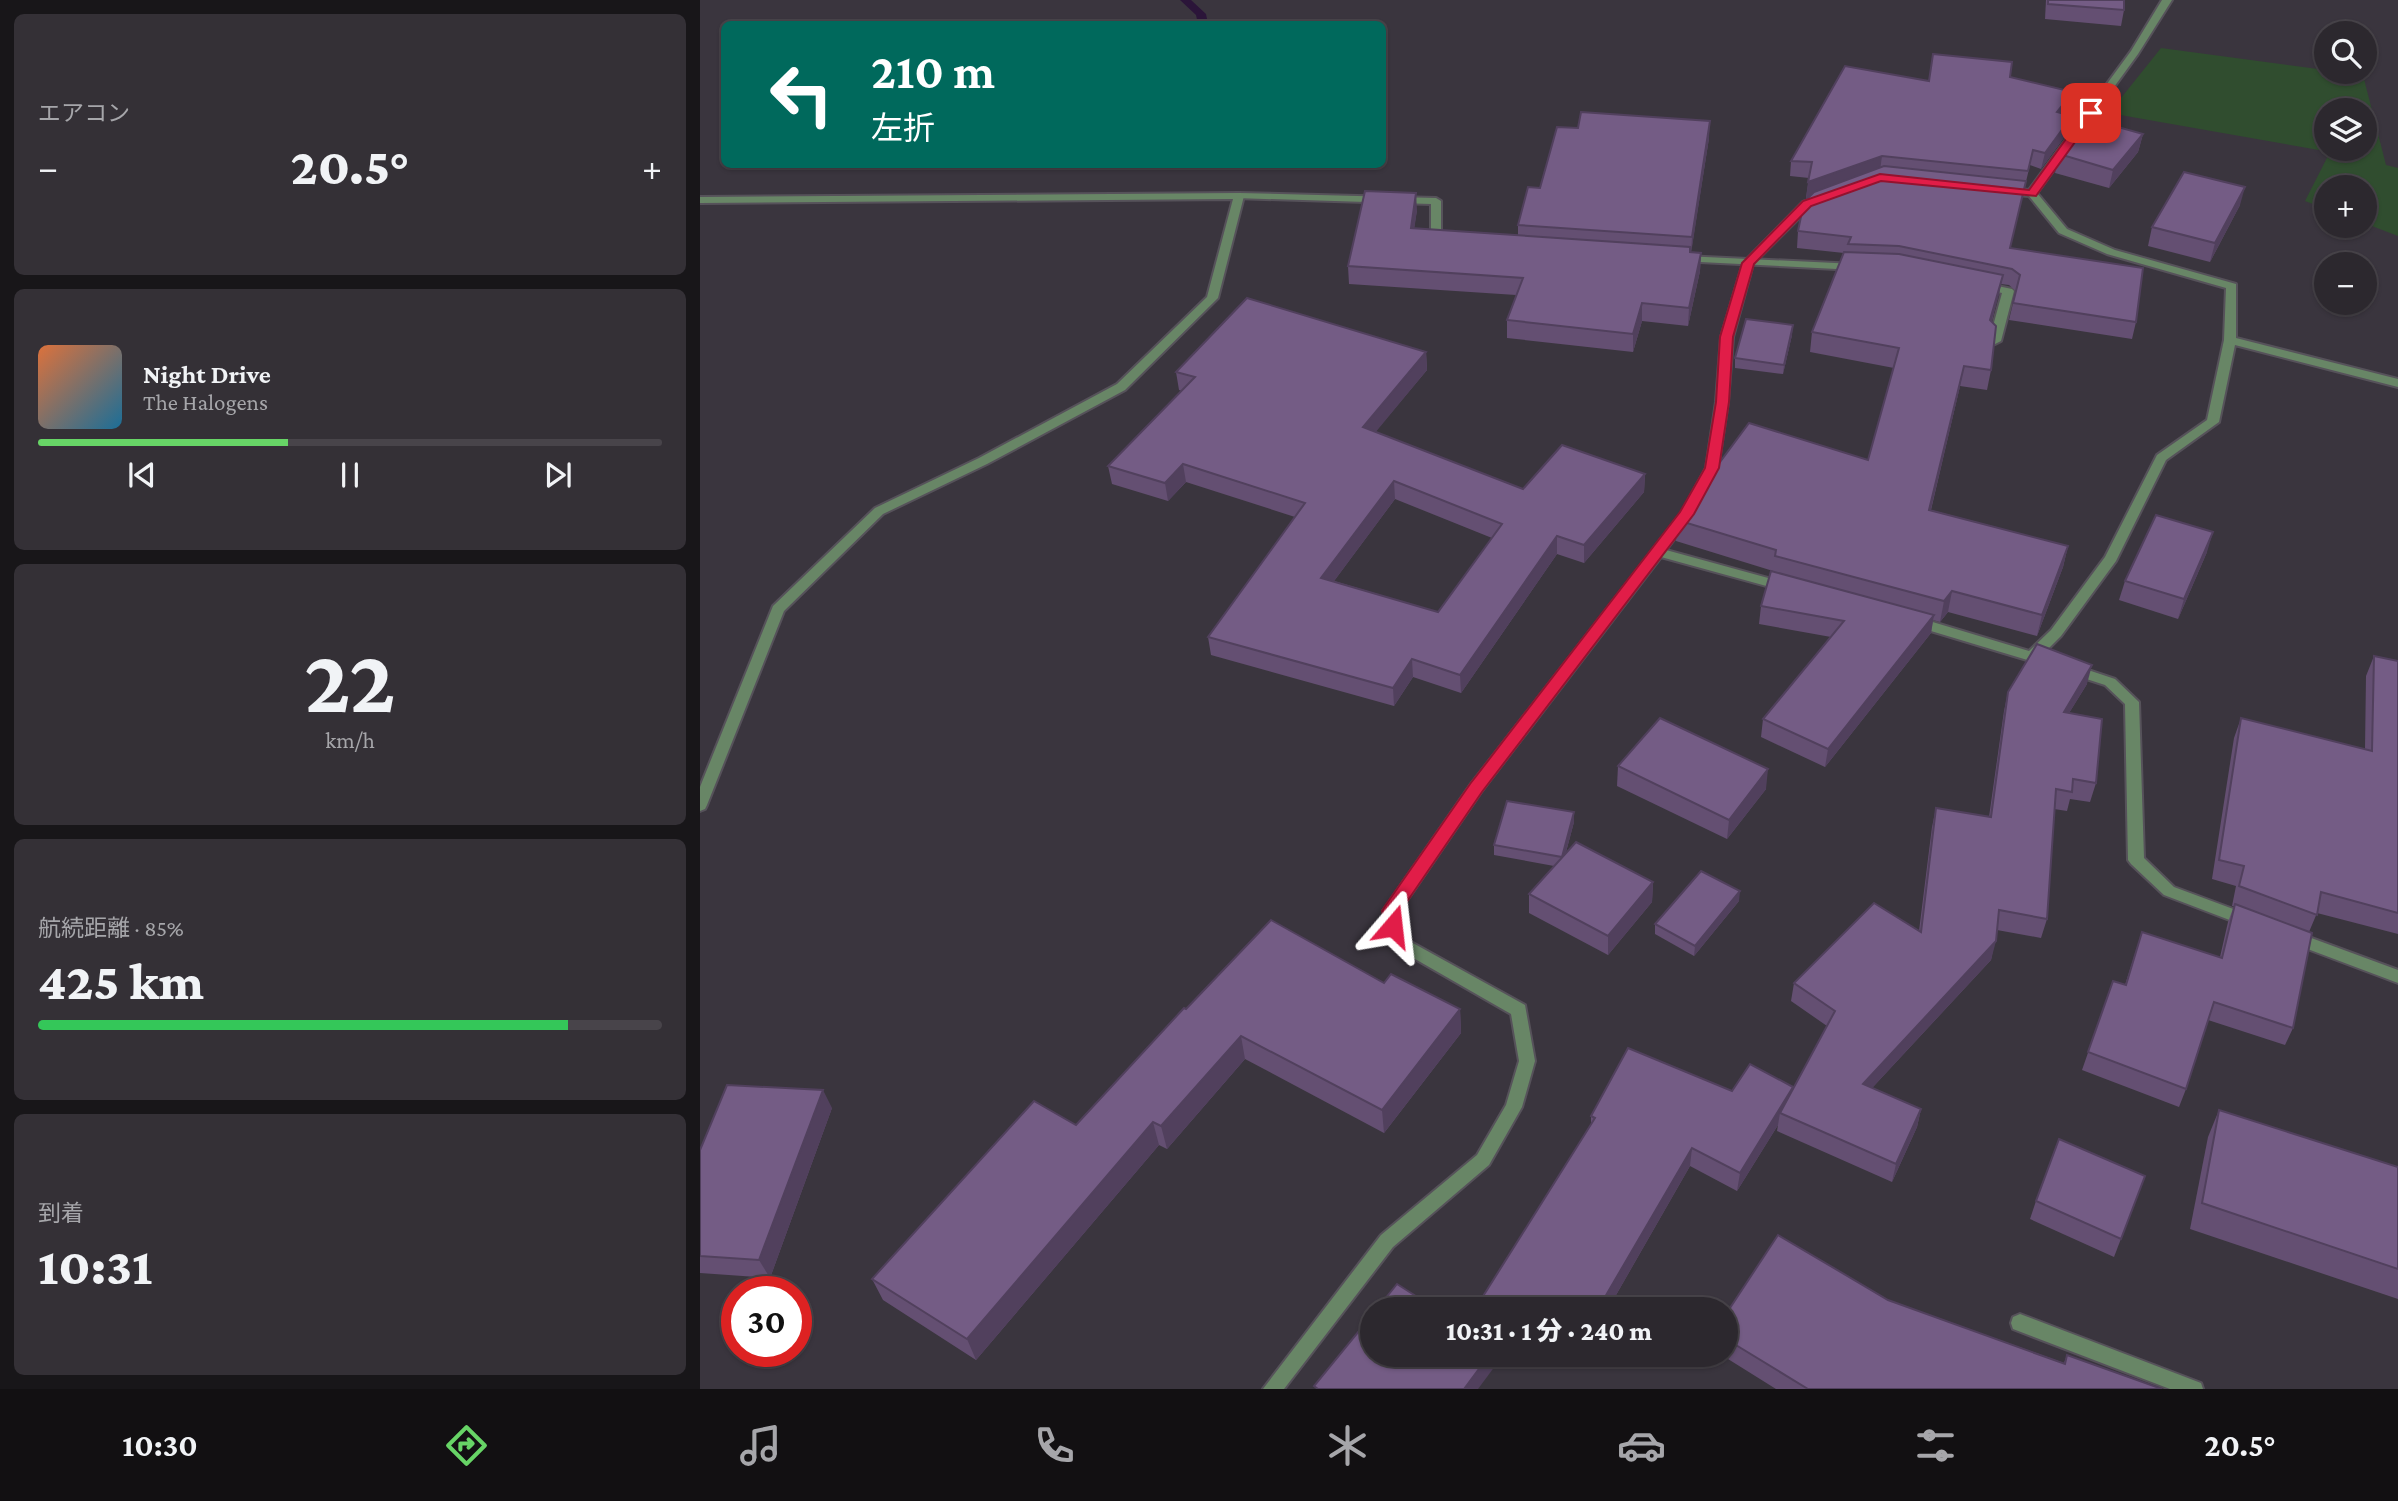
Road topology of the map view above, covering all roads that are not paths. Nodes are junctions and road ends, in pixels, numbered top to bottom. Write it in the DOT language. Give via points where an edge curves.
graph roads {
  1 [pos="2167,0"];
  2 [pos="1991,189"];
  3 [pos="2032,194"];
  4 [pos="1832,195"];
  5 [pos="1239,196"];
  6 [pos="700,200"];
  7 [pos="1450,244"];
  8 [pos="1667,258"];
  9 [pos="1748,263"];
  10 [pos="1869,267"];
  11 [pos="1970,283"];
  12 [pos="2230,340"];
  13 [pos="1995,341"];
  14 [pos="2398,383"];
  15 [pos="1657,552"];
  16 [pos="1803,592"];
  17 [pos="1896,617"];
  18 [pos="2033,655"];
  19 [pos="700,805"];
  20 [pos="2258,924"];
  21 [pos="2284,934"];
  22 [pos="2398,977"];
  23 [pos="2020,1324"];
  24 [pos="1272,1389"];
  25 [pos="2194,1389"];
  1 -- 3 [label="street"];
  2 -- 3 [label="street"];
  3 -- 12 [label="street" via="2063,231 2111,252 2232,286"];
  4 -- 9 [label="street" via="1807,204"];
  5 -- 6 [label="street"];
  5 -- 7 [label="street" via="1437,201 1436,243"];
  5 -- 19 [label="street" via="1212,298 1121,387 879,512 778,609"];
  8 -- 9 [label="street"];
  9 -- 10 [label="street"];
  9 -- 15 [label="street" via="1727,337 1712,468 1687,514"];
  11 -- 13 [label="street" via="2008,291"];
  12 -- 14 [label="street"];
  12 -- 18 [label="street" via="2213,422 2161,458 2111,558 2056,633"];
  15 -- 16 [label="street"];
  15 -- 24 [label="street" via="1476,788 1391,911 1395,940 1519,1010 1527,1061 1514,1107 1483,1160 1387,1241"];
  17 -- 18 [label="street"];
  18 -- 20 [label="street" via="2110,682 2132,702 2136,860 2169,891"];
  21 -- 22 [label="street"];
  23 -- 25 [label="street"];
}
